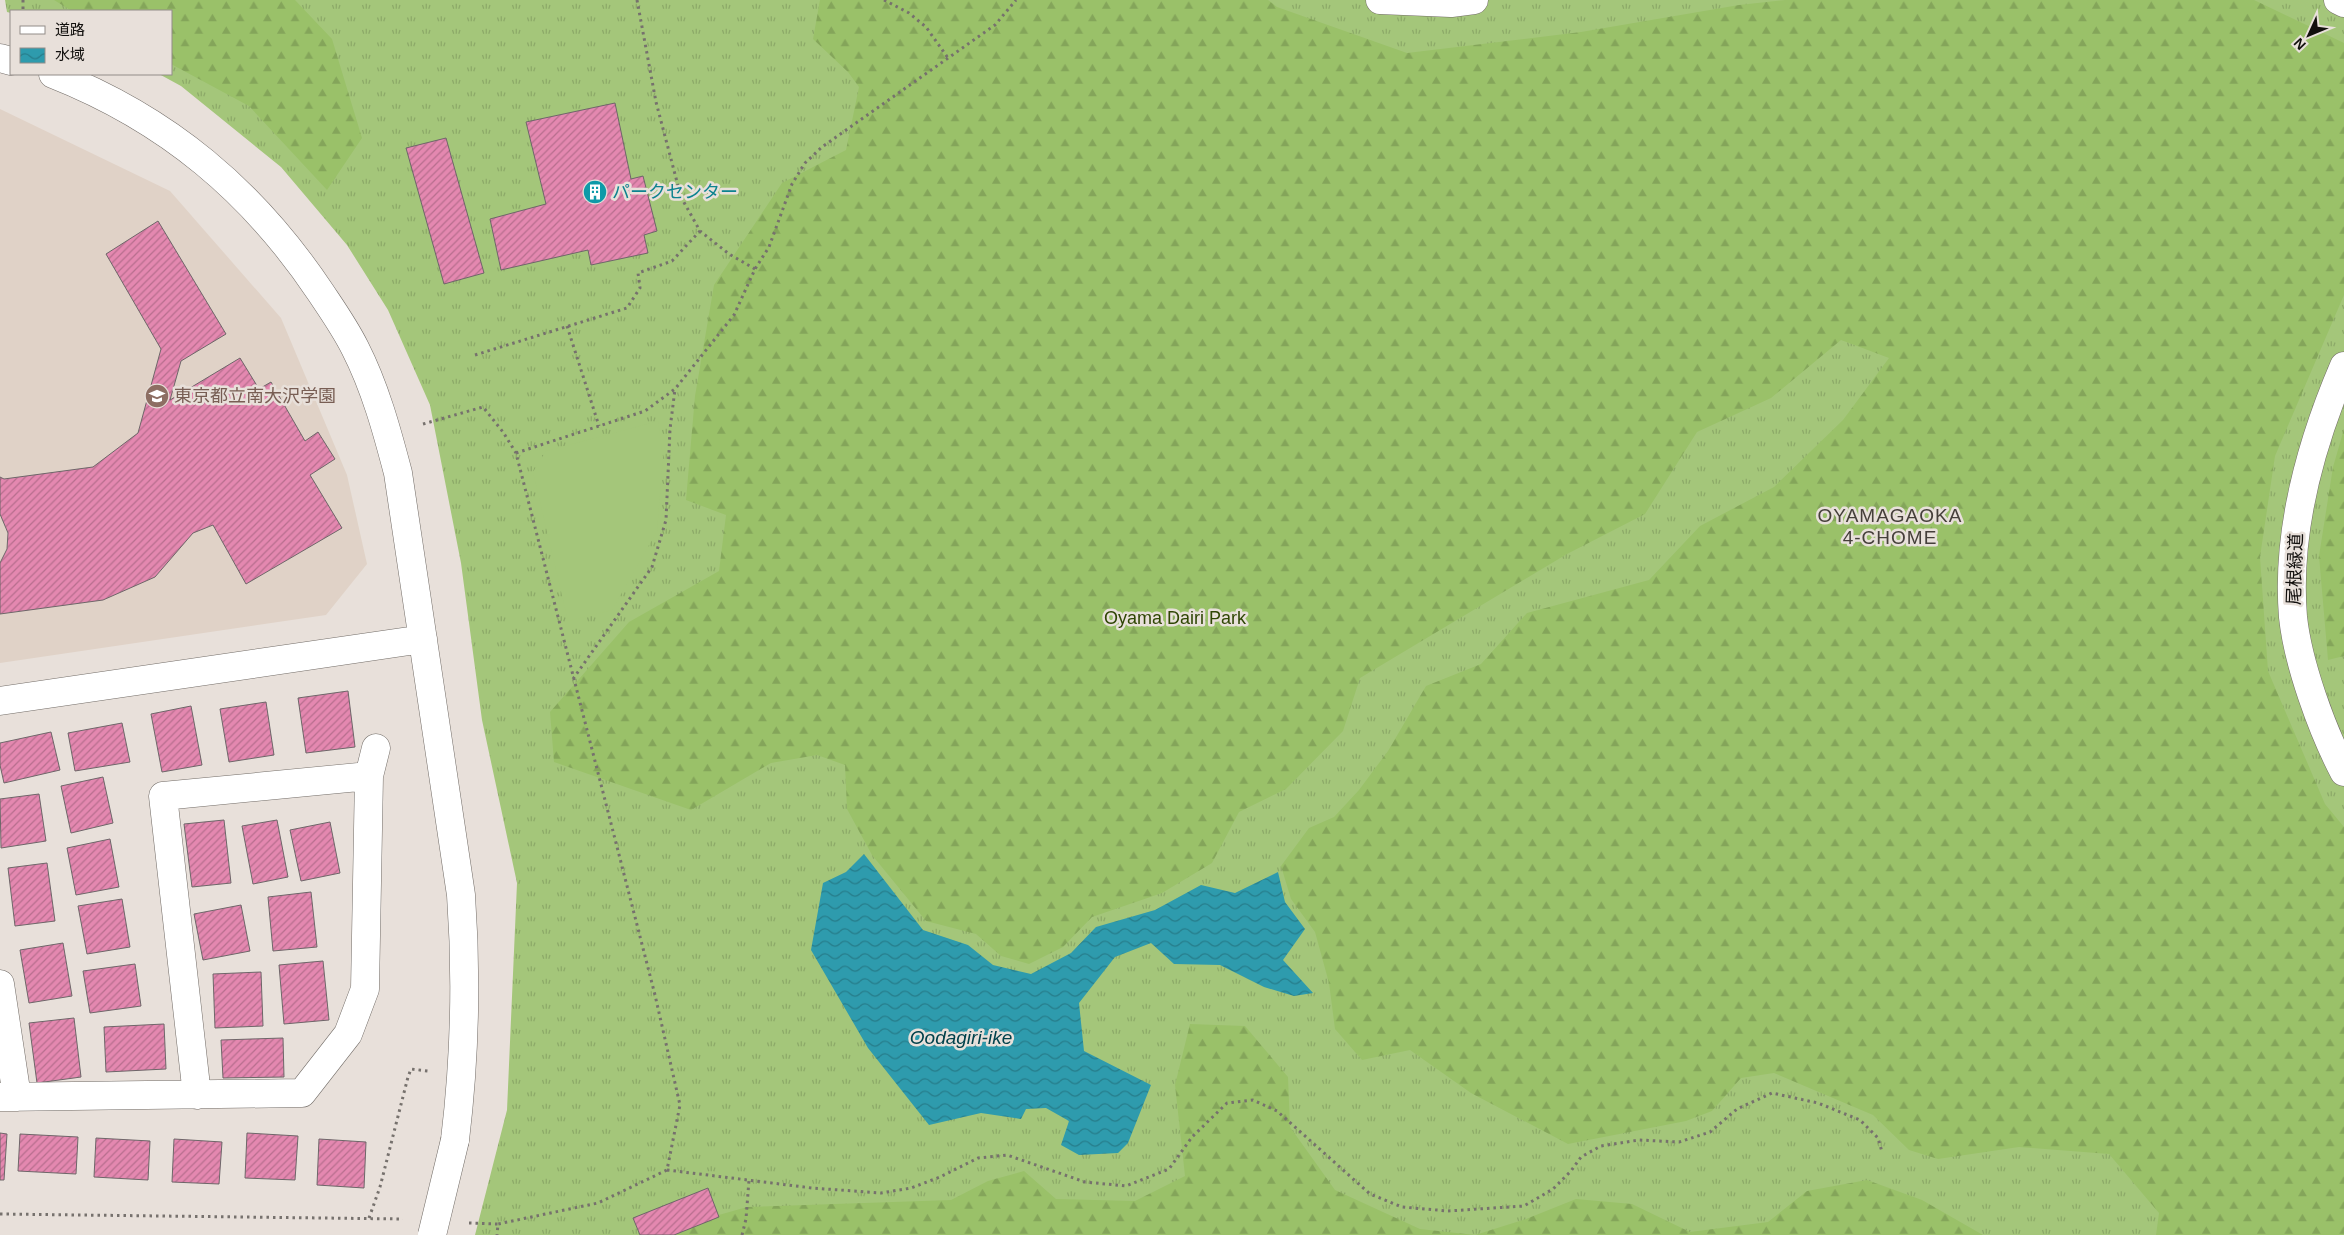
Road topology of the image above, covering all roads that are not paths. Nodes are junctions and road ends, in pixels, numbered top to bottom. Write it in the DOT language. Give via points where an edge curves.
graph roads {
  1 [pos="1380,0"];
  2 [pos="1474,0"];
  3 [pos="2338,0"];
  4 [pos="2344,3"];
  5 [pos="55,75"];
  6 [pos="2344,366"];
  7 [pos="423,638"];
  8 [pos="0,701"];
  9 [pos="376,748"];
  10 [pos="2344,772"];
  11 [pos="369,776"];
  12 [pos="0,984"];
  13 [pos="197,1095"];
  14 [pos="8,1097"];
  15 [pos="432,1235"];
  1 -- 2 [label="street" via="1451,3"];
  3 -- 4 [label="street"];
  5 -- 7 [label="street" via="116,102 196,155 235,187 301,263 340,321 366,373 387,430 398,473"];
  6 -- 10 [label="street, 尾根緑道" via="2325,411 2304,488 2296,534 2294,617 2302,660 2315,702 2331,748"];
  7 -- 8 [label="street"];
  7 -- 15 [label="street, bridge" via="462,895 466,961 463,1073 455,1140"];
  9 -- 11 [label="street"];
  11 -- 13 [label="street" via="365,990 348,1034 302,1093"];
  11 -- 13 [label="street" via="163,796"];
  12 -- 14 [label="street"];
  13 -- 14 [label="street"];
}
